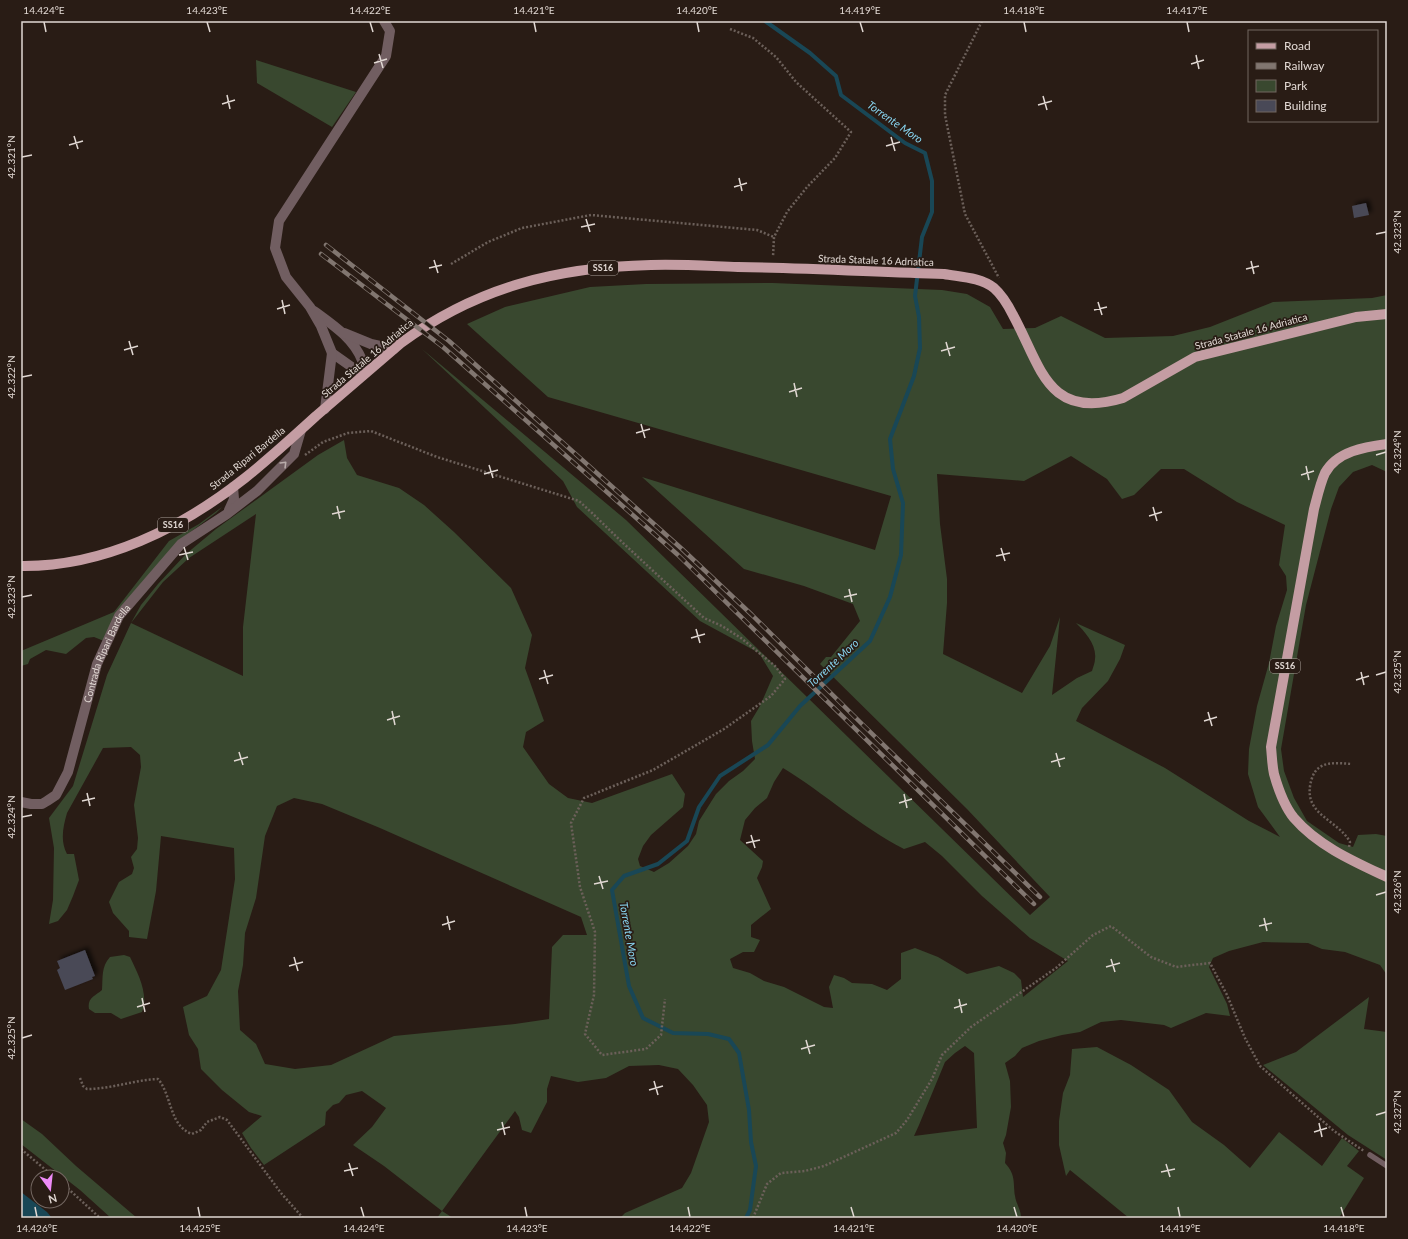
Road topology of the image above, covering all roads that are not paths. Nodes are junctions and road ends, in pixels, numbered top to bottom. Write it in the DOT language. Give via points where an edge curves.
graph roads {
  1 [pos="384,21"];
  2 [pos="310,307"];
  3 [pos="1387,314"];
  4 [pos="344,333"];
  5 [pos="397,346"];
  6 [pos="332,354"];
  7 [pos="363,375"];
  8 [pos="325,409"];
  9 [pos="301,430"];
  10 [pos="1387,444"];
  11 [pos="232,487"];
  12 [pos="227,514"];
  13 [pos="21,566"];
  14 [pos="21,802"];
  15 [pos="1387,877"];
  16 [pos="1370,1155"];
  17 [pos="1387,1166"];
  1 -- 2 [label="street" via="390,31 386,56 279,221 275,248 286,277"];
  2 -- 4 [label="street"];
  2 -- 6 [label="street"];
  3 -- 5 [label="main road, Strada Statale 16 Adriatica / SS16" via="1356,317 1195,357 1123,398 1090,404 1076,402 1048,384 1005,300 993,287 977,279 944,274 651,265 588,269 544,276 501,288 441,316"];
  4 -- 5 [label="street" via="371,344"];
  4 -- 7 [label="street" via="362,361"];
  5 -- 7 [label="main road, Strada Statale 16 Adriatica / SS16"];
  6 -- 7 [label="street"];
  6 -- 8 [label="street"];
  7 -- 8 [label="main road, Strada Statale 16 Adriatica / SS16"];
  8 -- 9 [label="main road, Strada Ripari Bardella / SS16"];
  9 -- 11 [label="main road, Strada Ripari Bardella / SS16"];
  12 -- 9 [label="street, Contrada Ripari Bardella, one-way" via="257,491 294,454"];
  10 -- 15 [label="main road, SS16" via="1354,450 1343,456 1325,473 1314,509 1271,747 1280,794 1294,818 1317,839"];
  11 -- 12 [label="street" via="234,499"];
  11 -- 13 [label="main road, Strada Ripari Bardella / SS16" via="185,519 118,550 73,562"];
  12 -- 14 [label="street, Contrada Ripari Bardella" via="181,544 119,616 97,664 68,772 56,795 42,804"];
  16 -- 17 [label="lane"];
}
